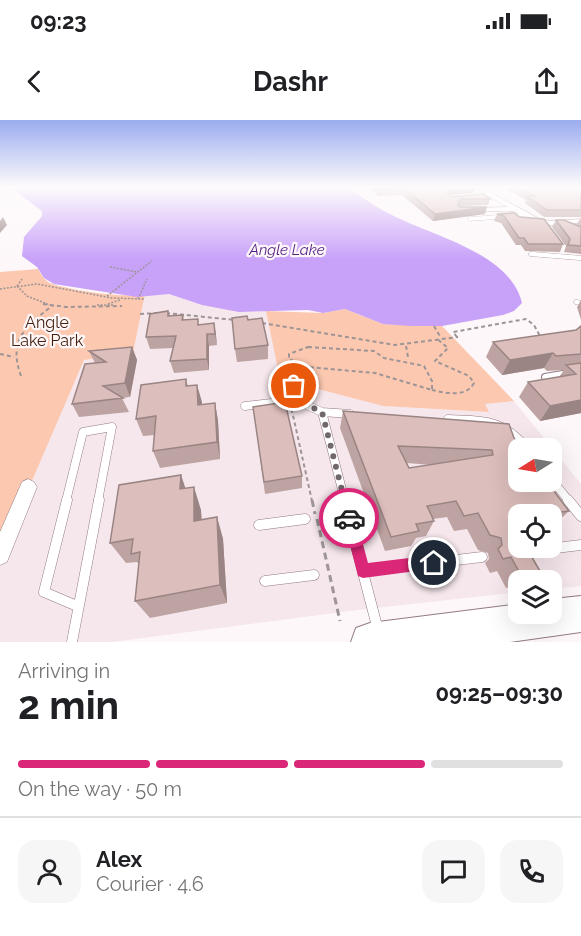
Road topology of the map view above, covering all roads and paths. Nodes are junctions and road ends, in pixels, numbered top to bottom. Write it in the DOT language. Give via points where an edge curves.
graph roads {
  1 [pos="518,211"];
  2 [pos="524,215"];
  3 [pos="470,219"];
  4 [pos="581,221"];
  5 [pos="544,223"];
  6 [pos="550,231"];
  7 [pos="531,254"];
  8 [pos="581,258"];
  9 [pos="152,261"];
  10 [pos="110,267"];
  11 [pos="137,272"];
  12 [pos="22,279"];
  13 [pos="147,279"];
  14 [pos="17,286"];
  15 [pos="0,289"];
  16 [pos="107,296"];
  17 [pos="138,298"];
  18 [pos="123,299"];
  19 [pos="144,299"];
  20 [pos="53,305"];
  21 [pos="105,305"];
  22 [pos="122,306"];
  23 [pos="140,314"];
  24 [pos="239,320"];
  25 [pos="258,322"];
  26 [pos="434,326"];
  27 [pos="436,338"];
  28 [pos="441,338"];
  29 [pos="544,340"];
  30 [pos="406,346"];
  31 [pos="0,354"];
  32 [pos="14,357"];
  33 [pos="408,357"];
  34 [pos="581,371"];
  35 [pos="21,376"];
  36 [pos="545,377"];
  37 [pos="294,386"];
  38 [pos="432,390"];
  39 [pos="289,397"];
  40 [pos="280,402"];
  41 [pos="245,406"];
  42 [pos="322,412"];
  43 [pos="357,414"];
  44 [pos="438,419"];
  45 [pos="519,438"];
  46 [pos="28,487"];
  47 [pos="562,492"];
  48 [pos="581,516"];
  49 [pos="305,519"];
  50 [pos="260,525"];
  51 [pos="581,545"];
  52 [pos="562,547"];
  53 [pos="0,555"];
  54 [pos="482,557"];
  55 [pos="363,571"];
  56 [pos="314,575"];
  57 [pos="264,582"];
  58 [pos="77,606"];
  59 [pos="581,614"];
  60 [pos="340,621"];
  61 [pos="375,641"];
  62 [pos="72,642"];
  1 -- 2 [label="street"];
  2 -- 3 [label="lane"];
  2 -- 5 [label="street"];
  4 -- 5 [label="street" via="567,225"];
  5 -- 6 [label="lane"];
  7 -- 8 [label="lane"];
  9 -- 11 [label="path"];
  10 -- 11 [label="path"];
  11 -- 16 [label="path"];
  12 -- 14 [label="path"];
  13 -- 17 [label="path"];
  14 -- 15 [label="path"];
  14 -- 16 [label="path" via="37,284"];
  14 -- 20 [label="path" via="29,298"];
  16 -- 18 [label="path"];
  17 -- 18 [label="path"];
  17 -- 19 [label="path"];
  18 -- 21 [label="path"];
  20 -- 21 [label="path"];
  20 -- 32 [label="path" via="24,330"];
  21 -- 22 [label="path"];
  23 -- 24 [label="path"];
  25 -- 30 [label="path"];
  26 -- 28 [label="path"];
  27 -- 28 [label="path"];
  27 -- 30 [label="path"];
  27 -- 38 [label="path" via="448,348 435,361 469,376 474,383 463,393"];
  28 -- 29 [label="path" via="458,337 453,332 461,330 526,319"];
  30 -- 33 [label="path"];
  31 -- 32 [label="path"];
  32 -- 35 [label="path"];
  34 -- 36 [label="lane"];
  37 -- 42 [label="lane" via="302,403"];
  38 -- 38 [label="path" via="371,373 302,368 289,354 308,347 374,351 384,358 424,366"];
  39 -- 60 [label="path"];
  40 -- 41 [label="lane"];
  42 -- 43 [label="lane"];
  42 -- 55 [label="lane"];
  44 -- 45 [label="lane" via="497,422 511,428"];
  46 -- 53 [label="street"];
  47 -- 48 [label="lane"];
  49 -- 50 [label="lane"];
  51 -- 52 [label="lane"];
  54 -- 55 [label="lane"];
  55 -- 61 [label="lane"];
  56 -- 57 [label="lane"];
  58 -- 58 [label="lane" via="80,588 112,428 83,432 44,592"];
  58 -- 62 [label="lane"];
  59 -- 61 [label="main road"];
}
